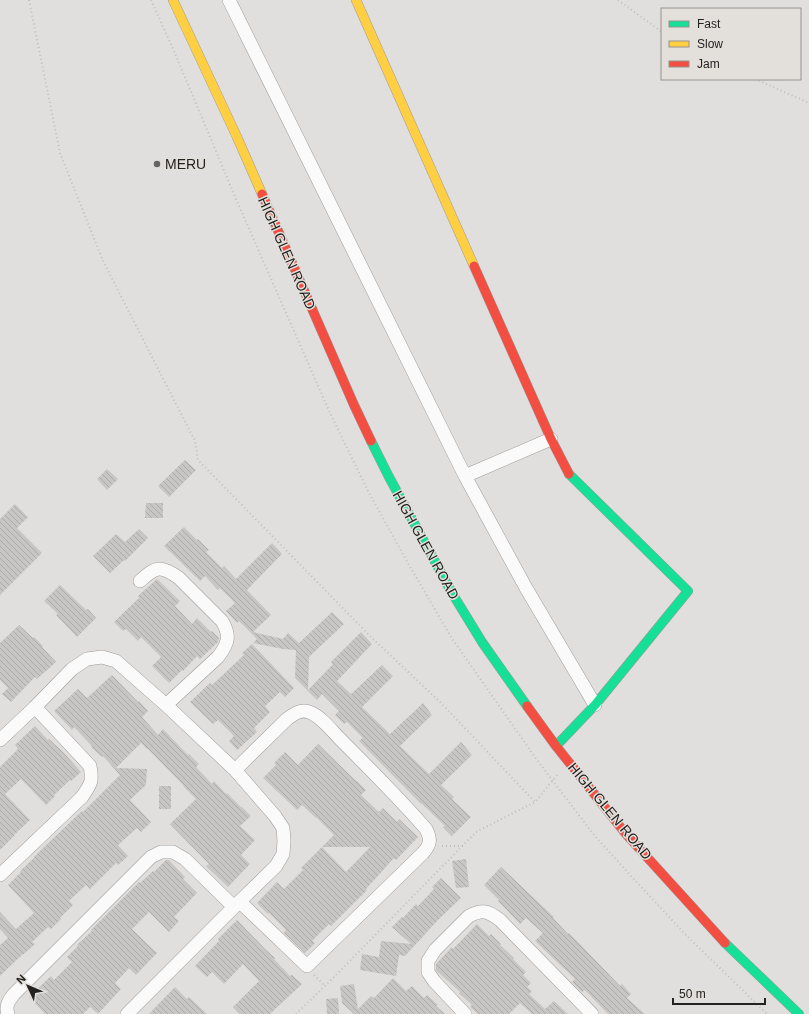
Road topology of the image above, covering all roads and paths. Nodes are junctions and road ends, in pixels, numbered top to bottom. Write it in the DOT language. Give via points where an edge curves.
graph roads {
  1 [pos="29,0"];
  2 [pos="173,0"];
  3 [pos="229,0"];
  4 [pos="356,0"];
  5 [pos="618,0"];
  6 [pos="661,31"];
  7 [pos="757,80"];
  8 [pos="809,104"];
  9 [pos="551,439"];
  10 [pos="465,476"];
  11 [pos="140,581"];
  12 [pos="166,705"];
  13 [pos="595,705"];
  14 [pos="35,707"];
  15 [pos="0,740"];
  16 [pos="556,746"];
  17 [pos="568,761"];
  18 [pos="235,770"];
  19 [pos="535,802"];
  20 [pos="429,845"];
  21 [pos="462,846"];
  22 [pos="0,874"];
  23 [pos="631,876"];
  24 [pos="237,904"];
  25 [pos="8,1014"];
  26 [pos="127,1014"];
  27 [pos="296,1014"];
  28 [pos="465,1014"];
  29 [pos="592,1014"];
  30 [pos="767,1014"];
  31 [pos="799,1014"];
  1 -- 19 [label="path" via="60,153 103,261 195,440 198,460 370,636 442,704"];
  2 -- 16 [label="main road, HIGH GLEN ROAD" via="237,137 354,405 389,477 452,593 482,642"];
  3 -- 10 [label="street"];
  4 -- 9 [label="main road"];
  5 -- 6 [label="path"];
  7 -- 8 [label="path"];
  9 -- 10 [label="street"];
  9 -- 13 [label="main road" via="568,473 688,591"];
  10 -- 13 [label="street" via="526,588"];
  11 -- 12 [label="street" via="155,569 170,572 222,621 227,629 228,639 218,657"];
  12 -- 14 [label="street" via="116,661 102,657 87,659 72,668"];
  12 -- 18 [label="street"];
  13 -- 16 [label="main road"];
  14 -- 15 [label="street"];
  14 -- 22 [label="street" via="90,766 90,786"];
  16 -- 17 [label="main road, HIGH GLEN ROAD"];
  17 -- 19 [label="path"];
  17 -- 31 [label="main road, HIGH GLEN ROAD" via="626,834 722,940"];
  18 -- 20 [label="street" via="287,719 296,712 309,712 401,800 426,829 429,834"];
  18 -- 24 [label="street" via="275,816 282,828 284,841 283,854 276,866"];
  19 -- 21 [label="path" via="476,832"];
  20 -- 21 [label="path"];
  20 -- 24 [label="street" via="307,966"];
  21 -- 27 [label="path"];
  23 -- 30 [label="path" via="685,934"];
  24 -- 25 [label="street" via="174,852 161,852 151,857 14,994 7,1003"];
  24 -- 26 [label="street"];
  28 -- 29 [label="street" via="434,981 428,972 428,961 435,950 470,916 485,911 500,920"];
}
